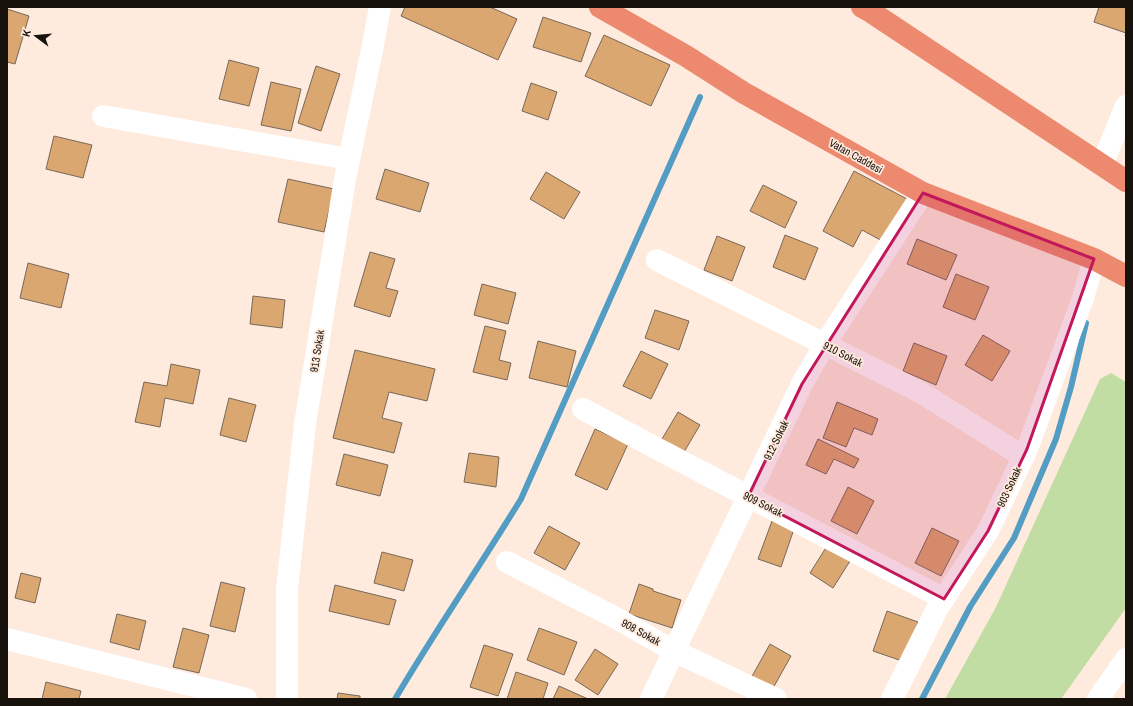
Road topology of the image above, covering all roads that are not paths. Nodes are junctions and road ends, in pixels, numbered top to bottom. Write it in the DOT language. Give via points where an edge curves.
graph roads {
  1 [pos="380,7"];
  2 [pos="600,7"];
  3 [pos="868,9"];
  4 [pos="1126,106"];
  5 [pos="104,116"];
  6 [pos="350,159"];
  7 [pos="1102,165"];
  8 [pos="1126,181"];
  9 [pos="923,193"];
  10 [pos="1094,259"];
  11 [pos="657,260"];
  12 [pos="1126,276"];
  13 [pos="825,344"];
  14 [pos="583,409"];
  15 [pos="1024,457"];
  16 [pos="748,497"];
  17 [pos="507,562"];
  18 [pos="944,599"];
  19 [pos="7,639"];
  20 [pos="674,650"];
  21 [pos="1126,659"];
  22 [pos="246,699"];
  23 [pos="287,699"];
  24 [pos="651,699"];
  25 [pos="776,699"];
  26 [pos="892,699"];
  27 [pos="1098,699"];
  1 -- 6 [label="street, 913 Sokak"];
  2 -- 9 [label="highway, Vatan Caddesi" via="686,56 744,93"];
  3 -- 7 [label="highway"];
  4 -- 7 [label="street"];
  5 -- 6 [label="street"];
  6 -- 23 [label="street, 913 Sokak" via="305,424 287,589"];
  7 -- 8 [label="highway"];
  9 -- 10 [label="highway, Vatan Caddesi"];
  9 -- 13 [label="street, 912 Sokak"];
  10 -- 12 [label="highway, Vatan Caddesi"];
  10 -- 15 [label="street, 903 Sokak" via="1083,298"];
  11 -- 13 [label="street, 910 Sokak"];
  13 -- 15 [label="street, 910 Sokak" via="920,392"];
  13 -- 16 [label="street, 912 Sokak" via="802,384"];
  14 -- 16 [label="street, 909 Sokak"];
  15 -- 18 [label="street, 903 Sokak" via="988,531"];
  16 -- 18 [label="street, 909 Sokak"];
  16 -- 20 [label="street, 912 Sokak"];
  17 -- 20 [label="street, 908 Sokak"];
  18 -- 26 [label="street, 903 Sokak"];
  19 -- 22 [label="street"];
  20 -- 24 [label="street, 912 Sokak"];
  20 -- 25 [label="street, 908 Sokak"];
  21 -- 27 [label="street"];
}
